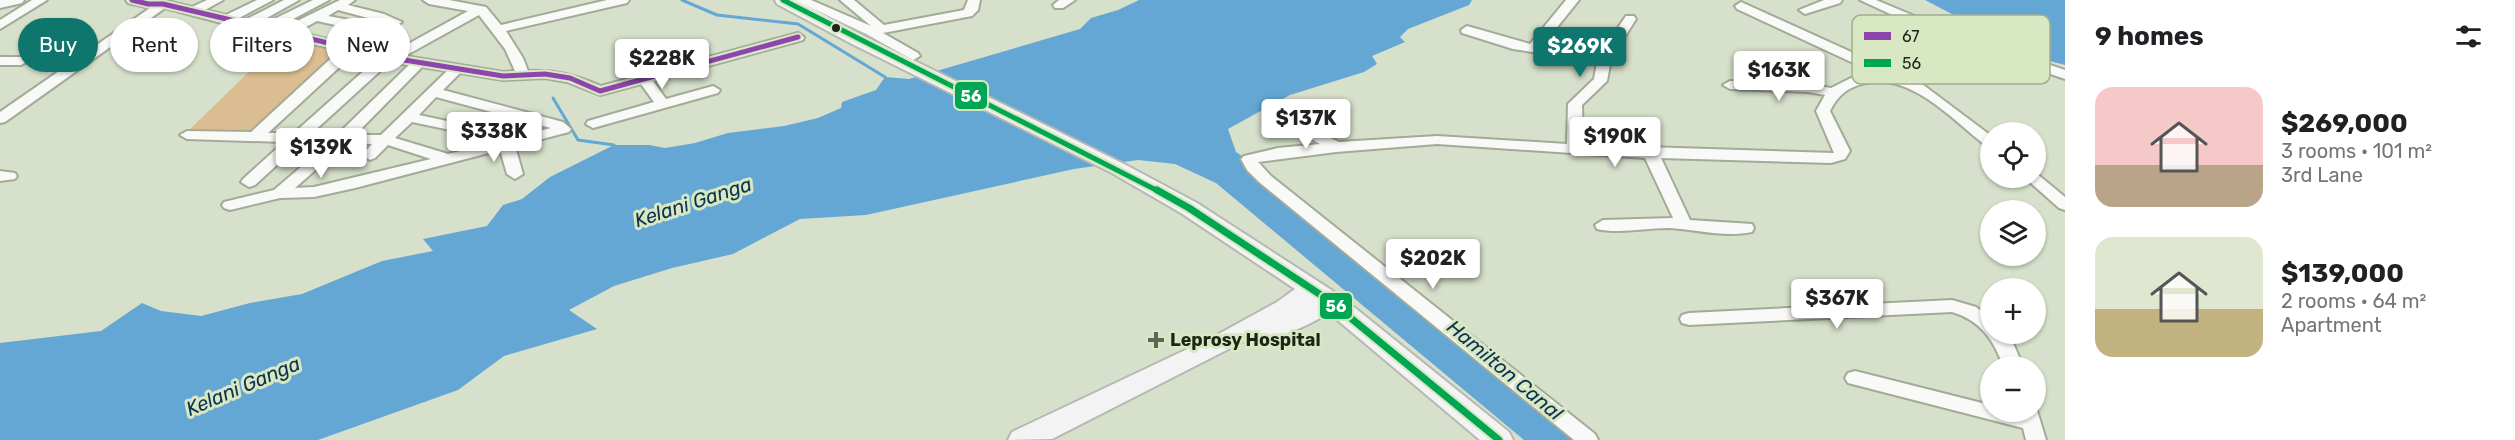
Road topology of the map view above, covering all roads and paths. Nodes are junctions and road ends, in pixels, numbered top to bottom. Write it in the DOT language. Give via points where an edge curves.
graph roads {
  1 [pos="18,0"];
  2 [pos="40,0"];
  3 [pos="132,0"];
  4 [pos="217,0"];
  5 [pos="242,0"];
  6 [pos="267,0"];
  7 [pos="293,0"];
  8 [pos="323,0"];
  9 [pos="349,0"];
  10 [pos="623,0"];
  11 [pos="791,0"];
  12 [pos="846,0"];
  13 [pos="974,0"];
  14 [pos="1573,0"];
  15 [pos="1836,0"];
  16 [pos="1866,0"];
  17 [pos="440,1"];
  18 [pos="0,4"];
  19 [pos="161,4"];
  20 [pos="191,6"];
  21 [pos="336,6"];
  22 [pos="1741,6"];
  23 [pos="1805,10"];
  24 [pos="477,11"];
  25 [pos="1901,15"];
  26 [pos="209,16"];
  27 [pos="316,17"];
  28 [pos="218,18"];
  29 [pos="230,18"];
  30 [pos="258,18"];
  31 [pos="286,18"];
  32 [pos="377,18"];
  33 [pos="326,19"];
  34 [pos="1630,19"];
  35 [pos="0,25"];
  36 [pos="498,29"];
  37 [pos="876,30"];
  38 [pos="1467,30"];
  39 [pos="798,37"];
  40 [pos="410,46"];
  41 [pos="1533,48"];
  42 [pos="1852,57"];
  43 [pos="1604,59"];
  44 [pos="410,60"];
  45 [pos="0,61"];
  46 [pos="18,61"];
  47 [pos="419,62"];
  48 [pos="913,62"];
  49 [pos="458,68"];
  50 [pos="2050,70"];
  51 [pos="326,72"];
  52 [pos="373,72"];
  53 [pos="522,74"];
  54 [pos="2065,75"];
  55 [pos="644,79"];
  56 [pos="1853,84"];
  57 [pos="1912,84"];
  58 [pos="1730,85"];
  59 [pos="713,90"];
  60 [pos="433,92"];
  61 [pos="1834,93"];
  62 [pos="663,104"];
  63 [pos="409,117"];
  64 [pos="0,119"];
  65 [pos="1292,123"];
  66 [pos="593,124"];
  67 [pos="1980,134"];
  68 [pos="187,135"];
  69 [pos="254,137"];
  70 [pos="299,138"];
  71 [pos="340,140"];
  72 [pos="386,140"];
  73 [pos="506,143"];
  74 [pos="1336,147"];
  75 [pos="1575,149"];
  76 [pos="1651,153"];
  77 [pos="370,155"];
  78 [pos="445,158"];
  79 [pos="515,174"];
  80 [pos="249,182"];
  81 [pos="2045,188"];
  82 [pos="2065,188"];
  83 [pos="2048,191"];
  84 [pos="280,193"];
  85 [pos="230,205"];
  86 [pos="2065,205"];
  87 [pos="1603,225"];
  88 [pos="1684,225"];
  89 [pos="1746,228"];
  90 [pos="1321,295"];
  91 [pos="1689,319"];
  92 [pos="1980,319"];
  93 [pos="1855,378"];
  94 [pos="2032,424"];
  95 [pos="1037,437"];
  96 [pos="1499,440"];
  97 [pos="1588,440"];
  1 -- 18 [label="street"];
  2 -- 35 [label="street"];
  3 -- 19 [label="street"];
  4 -- 20 [label="street"];
  5 -- 26 [label="street"];
  6 -- 29 [label="street"];
  7 -- 30 [label="street"];
  8 -- 31 [label="street"];
  9 -- 21 [label="street"];
  10 -- 36 [label="street"];
  11 -- 37 [label="street"];
  11 -- 48 [label="main road"];
  12 -- 37 [label="street" via="868,16"];
  13 -- 37 [label="street" via="968,13"];
  14 -- 41 [label="street"];
  15 -- 23 [label="street"];
  16 -- 25 [label="street"];
  17 -- 24 [label="street"];
  19 -- 20 [label="street"];
  19 -- 64 [label="street"];
  20 -- 26 [label="street"];
  21 -- 27 [label="street"];
  21 -- 32 [label="street" via="380,16"];
  22 -- 42 [label="street"];
  24 -- 36 [label="street" via="482,10"];
  24 -- 40 [label="street"];
  26 -- 28 [label="street"];
  27 -- 33 [label="street"];
  34 -- 43 [label="street"];
  36 -- 53 [label="street"];
  37 -- 48 [label="street"];
  38 -- 41 [label="street"];
  39 -- 55 [label="street"];
  41 -- 43 [label="street"];
  43 -- 75 [label="street" via="1600,81 1575,104"];
  44 -- 47 [label="street"];
  45 -- 46 [label="street"];
  47 -- 49 [label="street"];
  47 -- 71 [label="street"];
  48 -- 90 [label="main road" via="1189,208"];
  49 -- 53 [label="street" via="503,76"];
  49 -- 60 [label="street"];
  50 -- 54 [label="street"];
  51 -- 69 [label="street"];
  52 -- 70 [label="street"];
  53 -- 55 [label="street" via="570,78 600,91"];
  55 -- 62 [label="street"];
  56 -- 61 [label="street"];
  57 -- 67 [label="street"];
  58 -- 61 [label="street"];
  59 -- 62 [label="street"];
  60 -- 63 [label="street"];
  60 -- 73 [label="street" via="564,129"];
  61 -- 76 [label="street" via="1823,111 1842,151 1836,157"];
  62 -- 66 [label="street"];
  63 -- 72 [label="street"];
  63 -- 73 [label="street" via="484,133"];
  65 -- 74 [label="street"];
  68 -- 69 [label="street"];
  69 -- 70 [label="street"];
  70 -- 71 [label="street"];
  70 -- 80 [label="street"];
  71 -- 72 [label="street"];
  71 -- 84 [label="street"];
  72 -- 77 [label="street"];
  72 -- 78 [label="street"];
  73 -- 78 [label="street"];
  73 -- 79 [label="street"];
  74 -- 75 [label="street" via="1437,140"];
  74 -- 97 [label="street" via="1249,159 1265,179"];
  75 -- 76 [label="street"];
  76 -- 88 [label="street"];
  78 -- 84 [label="street" via="314,192"];
  81 -- 83 [label="street"];
  82 -- 83 [label="street"];
  83 -- 86 [label="street"];
  84 -- 85 [label="street"];
  87 -- 88 [label="street"];
  88 -- 89 [label="street"];
  90 -- 95 [label="main road" via="1302,318 1224,342"];
  90 -- 96 [label="main road"];
  91 -- 92 [label="street" via="1952,306 1970,311"];
  93 -- 94 [label="street"];
}
